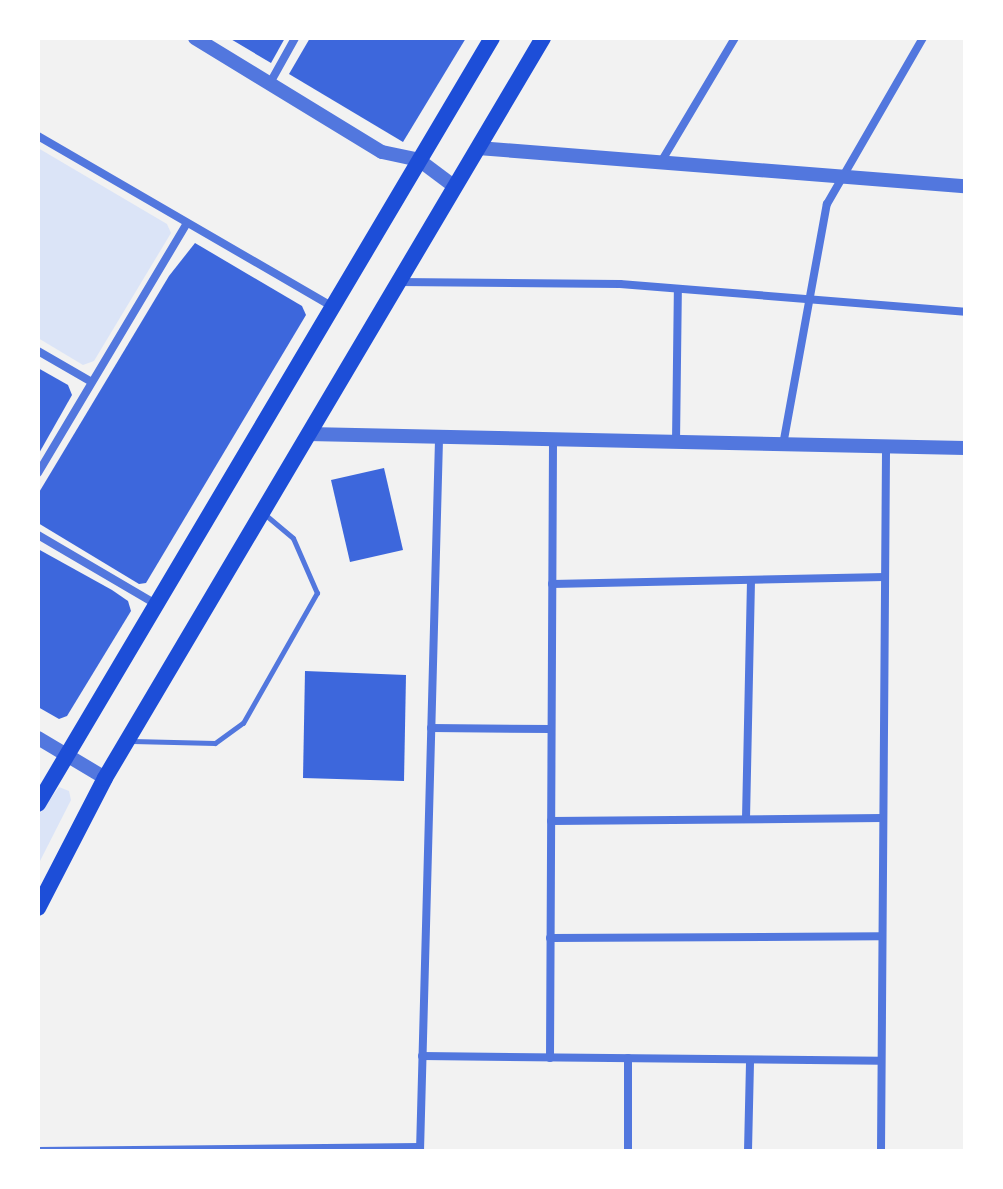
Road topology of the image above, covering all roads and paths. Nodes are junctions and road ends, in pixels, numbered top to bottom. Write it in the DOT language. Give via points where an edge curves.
graph roads {
  1 [pos="195,38"];
  2 [pos="295,38"];
  3 [pos="492,38"];
  4 [pos="543,38"];
  5 [pos="735,38"];
  6 [pos="923,38"];
  7 [pos="270,83"];
  8 [pos="38,136"];
  9 [pos="478,148"];
  10 [pos="419,160"];
  11 [pos="661,163"];
  12 [pos="840,177"];
  13 [pos="965,186"];
  14 [pos="455,187"];
  15 [pos="186,225"];
  16 [pos="398,282"];
  17 [pos="678,289"];
  18 [pos="809,296"];
  19 [pos="331,306"];
  20 [pos="965,312"];
  21 [pos="38,351"];
  22 [pos="90,381"];
  23 [pos="308,434"];
  24 [pos="439,439"];
  25 [pos="553,441"];
  26 [pos="676,443"];
  27 [pos="783,445"];
  28 [pos="886,446"];
  29 [pos="965,448"];
  30 [pos="38,473"];
  31 [pos="263,512"];
  32 [pos="38,535"];
  33 [pos="885,577"];
  34 [pos="751,580"];
  35 [pos="552,584"];
  36 [pos="154,603"];
  37 [pos="431,728"];
  38 [pos="551,729"];
  39 [pos="38,738"];
  40 [pos="127,740"];
  41 [pos="64,753"];
  42 [pos="105,778"];
  43 [pos="38,804"];
  44 [pos="882,818"];
  45 [pos="746,819"];
  46 [pos="551,821"];
  47 [pos="38,908"];
  48 [pos="881,936"];
  49 [pos="550,938"];
  50 [pos="422,1056"];
  51 [pos="550,1058"];
  52 [pos="628,1058"];
  53 [pos="750,1060"];
  54 [pos="880,1061"];
  55 [pos="420,1149"];
  56 [pos="176,1150"];
  57 [pos="292,1150"];
  58 [pos="38,1151"];
  59 [pos="628,1151"];
  60 [pos="748,1151"];
  61 [pos="881,1151"];
  1 -- 7 [label="street"];
  2 -- 7 [label="street"];
  3 -- 10 [label="main road"];
  4 -- 9 [label="main road"];
  5 -- 11 [label="street"];
  6 -- 12 [label="street"];
  7 -- 10 [label="street" via="382,152"];
  8 -- 15 [label="street"];
  9 -- 11 [label="street"];
  9 -- 14 [label="main road"];
  10 -- 14 [label="street"];
  10 -- 19 [label="main road"];
  11 -- 12 [label="street"];
  12 -- 13 [label="street"];
  12 -- 18 [label="street" via="827,204"];
  14 -- 16 [label="main road"];
  15 -- 19 [label="street"];
  15 -- 22 [label="street"];
  16 -- 17 [label="street"];
  16 -- 23 [label="main road"];
  17 -- 18 [label="street"];
  17 -- 26 [label="street"];
  18 -- 20 [label="street"];
  18 -- 27 [label="street"];
  19 -- 36 [label="main road"];
  21 -- 22 [label="street"];
  22 -- 30 [label="street"];
  23 -- 24 [label="street"];
  23 -- 31 [label="main road"];
  24 -- 25 [label="street"];
  24 -- 37 [label="street"];
  25 -- 26 [label="street"];
  25 -- 35 [label="street"];
  26 -- 27 [label="street"];
  27 -- 28 [label="street"];
  28 -- 29 [label="street"];
  28 -- 33 [label="street"];
  31 -- 40 [label="main road"];
  31 -- 40 [label="lane" via="293,538 317,593 243,723 215,743"];
  32 -- 36 [label="street"];
  33 -- 34 [label="street"];
  33 -- 44 [label="street"];
  34 -- 35 [label="street"];
  34 -- 45 [label="street"];
  35 -- 38 [label="street"];
  36 -- 41 [label="main road"];
  37 -- 38 [label="street"];
  37 -- 50 [label="street"];
  38 -- 46 [label="street"];
  39 -- 41 [label="street"];
  40 -- 42 [label="main road"];
  41 -- 42 [label="street"];
  41 -- 43 [label="main road"];
  42 -- 47 [label="main road"];
  44 -- 45 [label="street"];
  44 -- 48 [label="street"];
  45 -- 46 [label="street"];
  46 -- 49 [label="street"];
  48 -- 49 [label="street"];
  48 -- 54 [label="street"];
  49 -- 51 [label="street"];
  50 -- 51 [label="street"];
  50 -- 55 [label="street"];
  51 -- 52 [label="street"];
  52 -- 53 [label="street"];
  52 -- 59 [label="street"];
  53 -- 54 [label="street"];
  53 -- 60 [label="street"];
  54 -- 61 [label="street"];
  55 -- 57 [label="street"];
  56 -- 57 [label="street"];
  56 -- 58 [label="street"];
}
